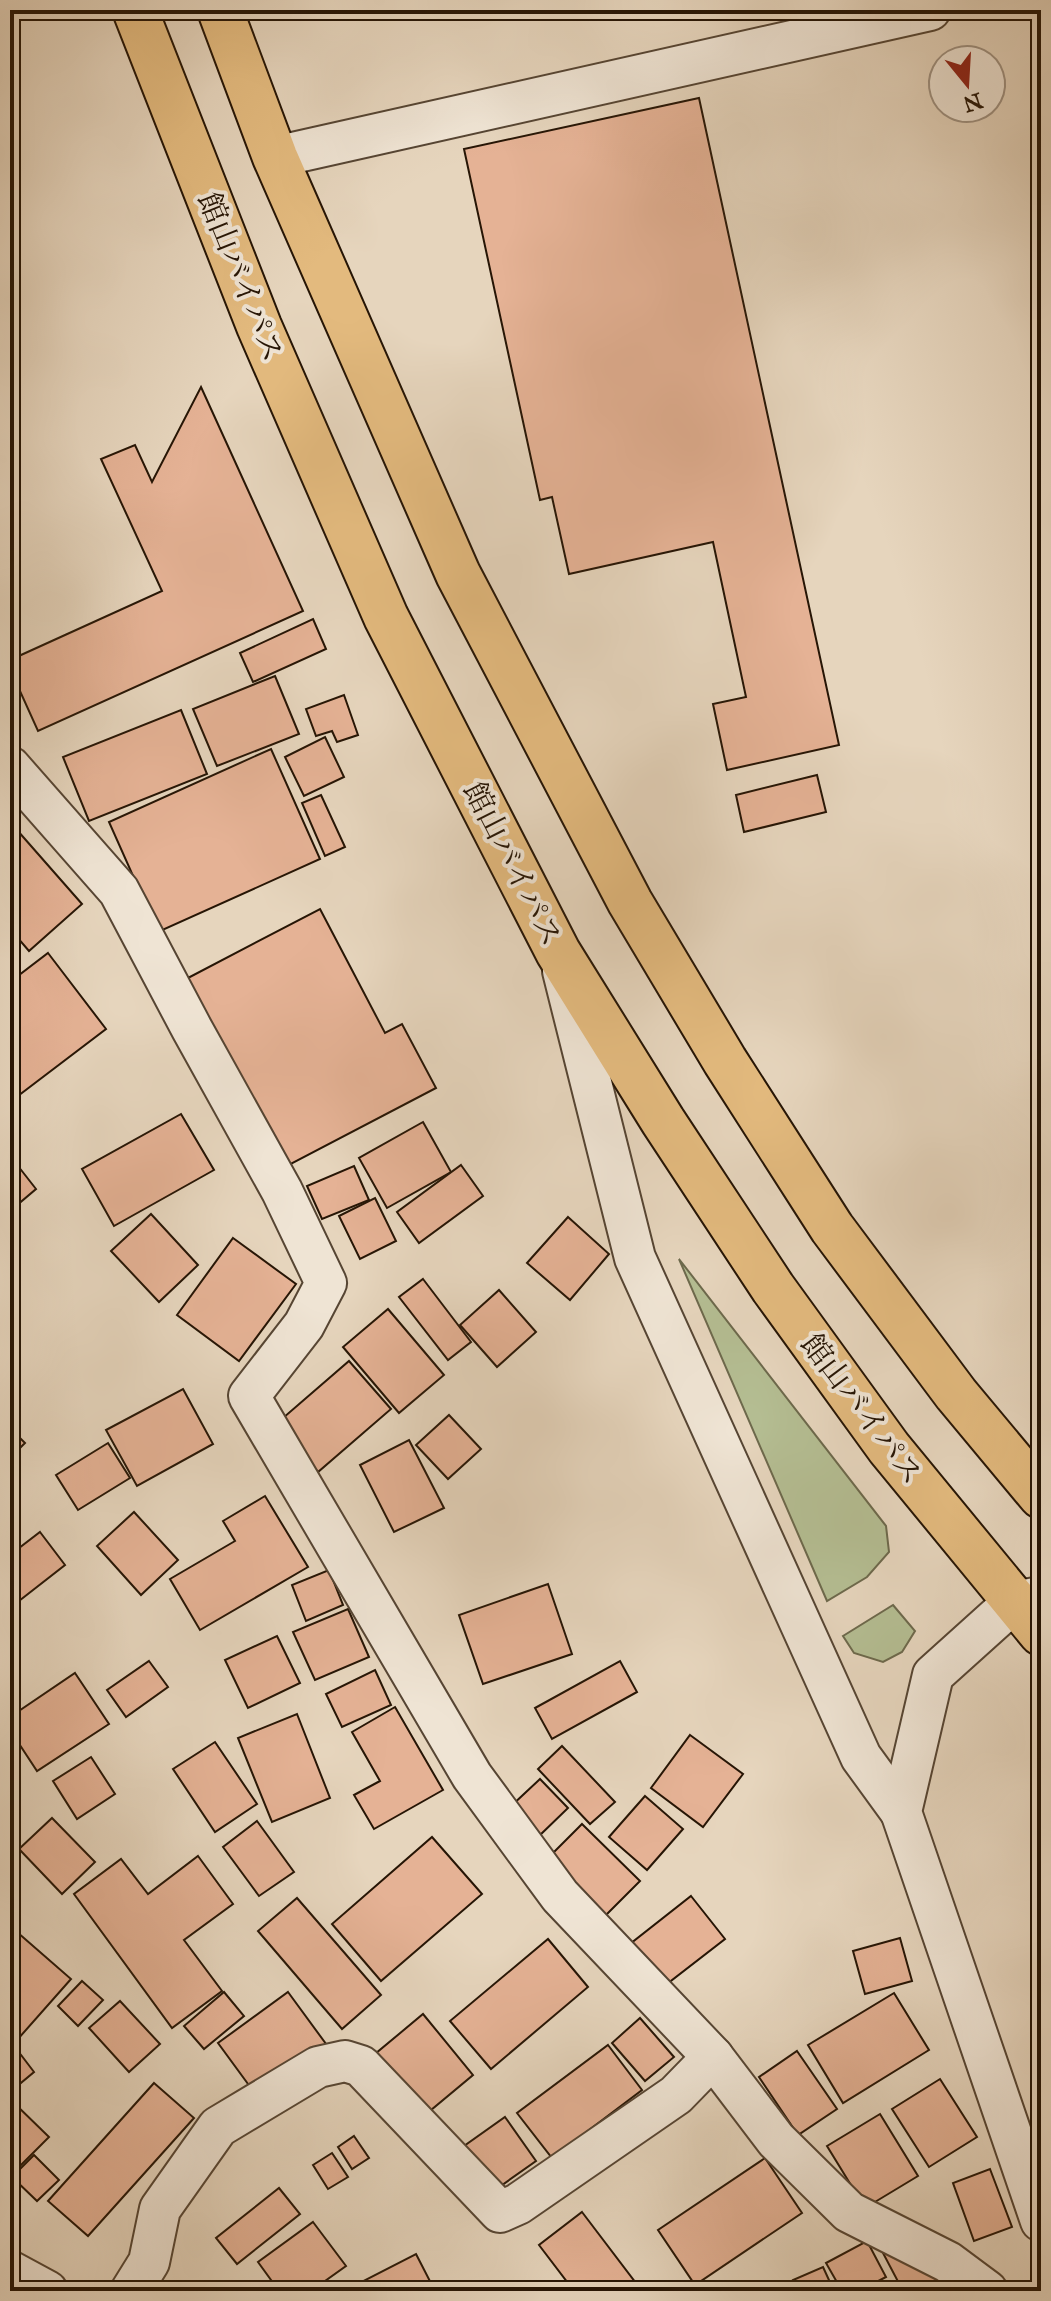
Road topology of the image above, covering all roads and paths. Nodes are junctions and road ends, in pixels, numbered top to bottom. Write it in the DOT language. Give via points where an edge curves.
graph roads {
  1 [pos="135,10"];
  2 [pos="220,10"];
  3 [pos="930,10"];
  4 [pos="275,157"];
  5 [pos="10,767"];
  6 [pos="558,952"];
  7 [pos="1041,1496"];
  8 [pos="1032,1611"];
  9 [pos="901,1812"];
  10 [pos="713,2057"];
  11 [pos="1041,2221"];
  12 [pos="10,2271"];
  13 [pos="47,2291"];
  14 [pos="131,2291"];
  15 [pos="987,2291"];
  1 -- 6 [label="highway, 館山バイパス" via="259,326 386,617"];
  2 -- 4 [label="highway"];
  3 -- 4 [label="street"];
  4 -- 7 [label="highway" via="458,574 630,902 832,1228 956,1394"];
  5 -- 10 [label="street" via="119,891 282,1191 326,1283 304,1325 249,1396 472,1776 560,1896"];
  6 -- 8 [label="highway, 館山バイパス" via="773,1288 889,1448"];
  6 -- 9 [label="street" via="635,1258 861,1757"];
  8 -- 9 [label="street" via="933,1675"];
  9 -- 11 [label="street"];
  10 -- 14 [label="street" via="676,2095 500,2212 361,2066 345,2061 318,2067 218,2127 160,2209 149,2262"];
  10 -- 15 [label="street" via="776,2140 849,2212 948,2262"];
  12 -- 13 [label="street"];
}
